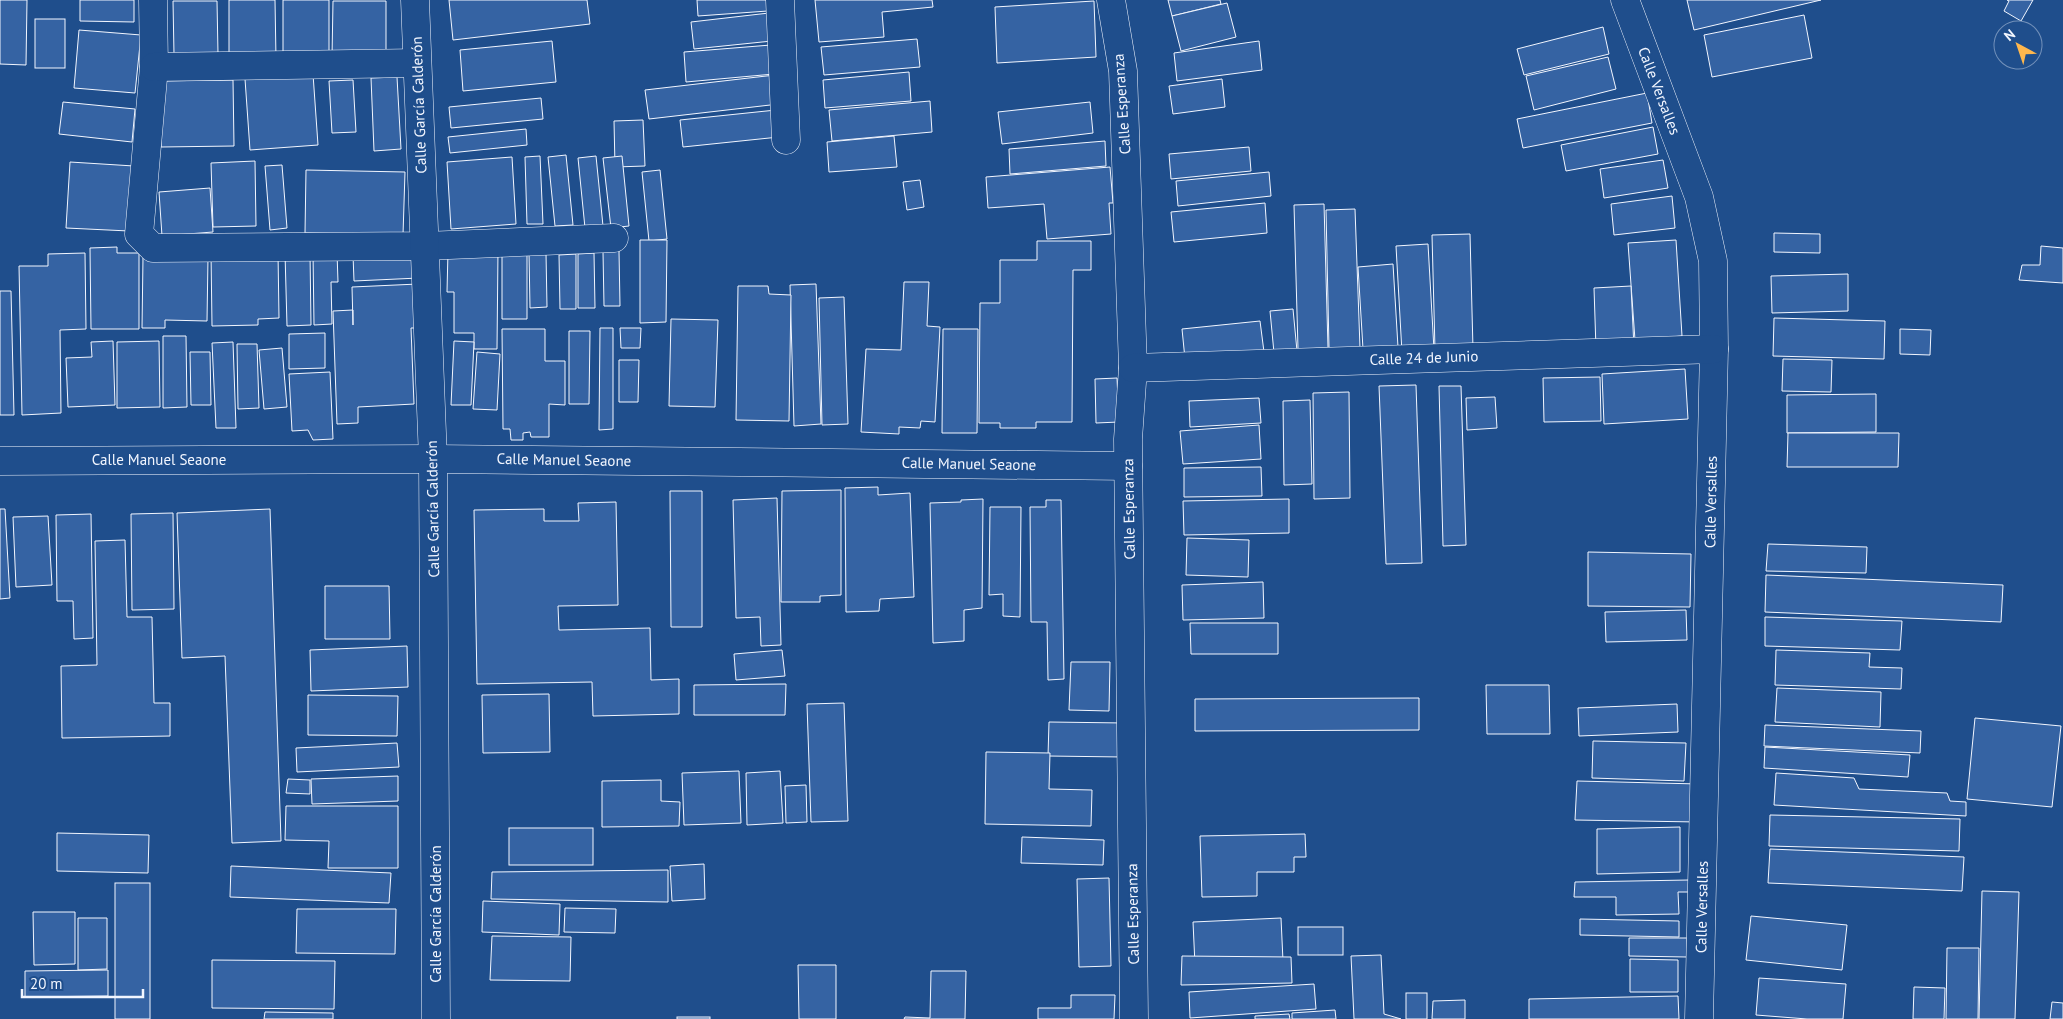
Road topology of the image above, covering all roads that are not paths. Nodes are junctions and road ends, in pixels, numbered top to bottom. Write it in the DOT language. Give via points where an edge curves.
graph roads {
  1 [pos="153,0"];
  2 [pos="414,0"];
  3 [pos="780,0"];
  4 [pos="1111,0"];
  5 [pos="1625,0"];
  6 [pos="417,63"];
  7 [pos="154,67"];
  8 [pos="786,140"];
  9 [pos="614,238"];
  10 [pos="425,246"];
  11 [pos="1714,349"];
  12 [pos="1133,368"];
  13 [pos="433,459"];
  14 [pos="0,461"];
  15 [pos="1128,466"];
  16 [pos="436,1019"];
  17 [pos="1134,1019"];
  18 [pos="1699,1019"];
  1 -- 7 [label="street"];
  2 -- 6 [label="street, Calle García Calderón"];
  3 -- 8 [label="street"];
  4 -- 12 [label="street, Calle Esperanza" via="1123,71"];
  5 -- 11 [label="street, Calle Versalles" via="1699,197 1713,261"];
  6 -- 7 [label="street"];
  6 -- 10 [label="street, Calle García Calderón"];
  7 -- 10 [label="street" via="139,234 152,248"];
  9 -- 10 [label="street"];
  10 -- 13 [label="street, Calle García Calderón"];
  11 -- 12 [label="street, Calle 24 de Junio"];
  11 -- 18 [label="street, Calle Versalles"];
  12 -- 15 [label="street, Calle Esperanza"];
  13 -- 14 [label="street, Calle Manuel Seaone"];
  13 -- 15 [label="street, Calle Manuel Seaone"];
  13 -- 16 [label="street, Calle García Calderón"];
  15 -- 17 [label="street, Calle Esperanza"];
}
